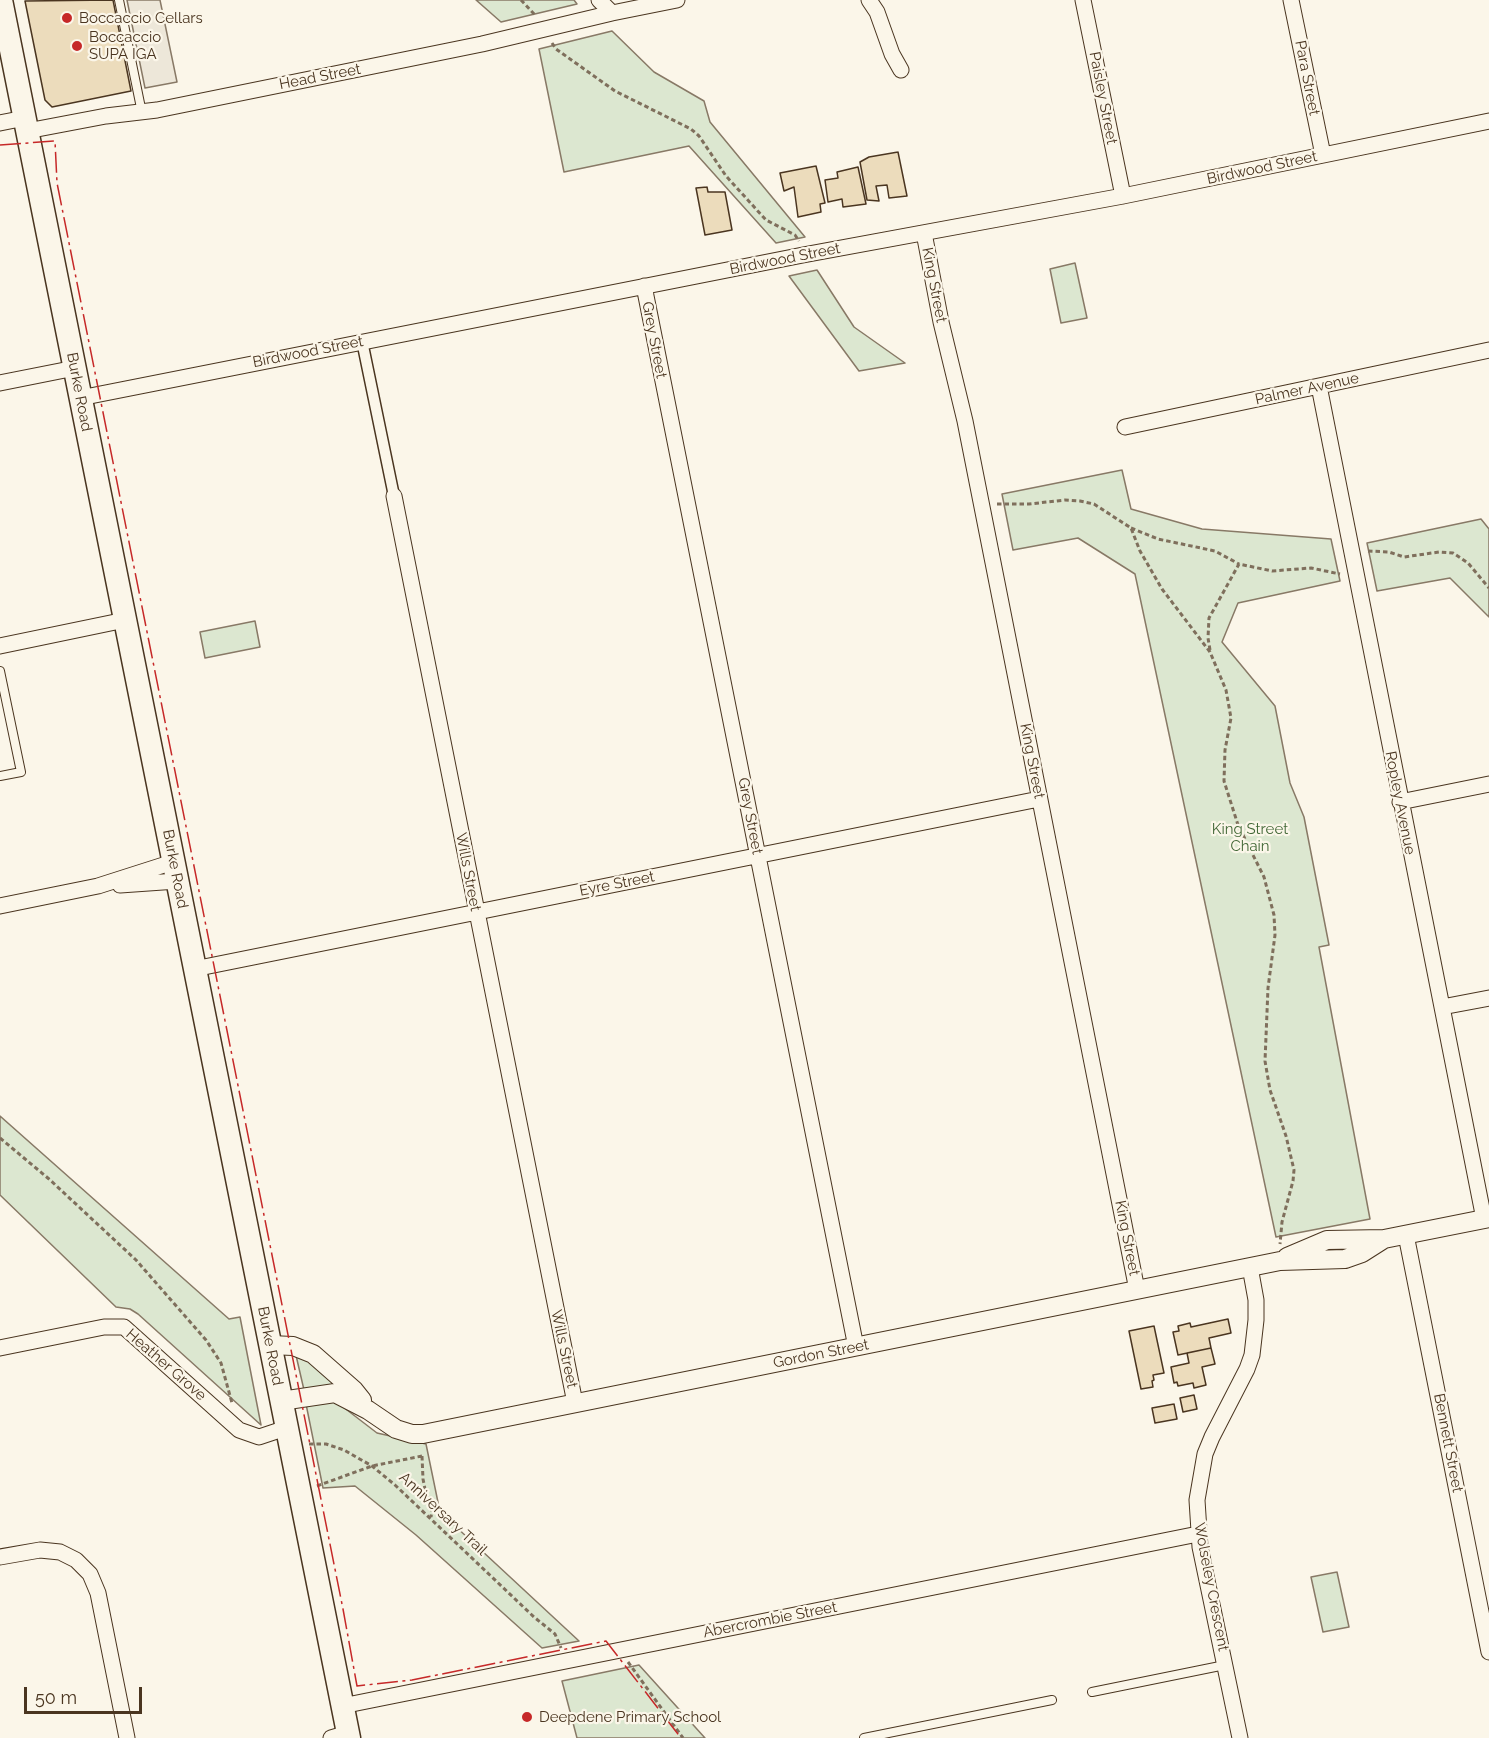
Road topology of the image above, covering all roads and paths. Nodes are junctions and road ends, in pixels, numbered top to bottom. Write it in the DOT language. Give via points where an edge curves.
graph roads {
  1 [pos="1,0"];
  2 [pos="119,0"];
  3 [pos="521,0"];
  4 [pos="599,0"];
  5 [pos="677,0"];
  6 [pos="869,0"];
  7 [pos="1083,0"];
  8 [pos="1291,0"];
  9 [pos="612,13"];
  10 [pos="547,28"];
  11 [pos="901,70"];
  12 [pos="142,113"];
  13 [pos="1489,121"];
  14 [pos="0,123"];
  15 [pos="26,124"];
  16 [pos="1323,155"];
  17 [pos="1123,196"];
  18 [pos="924,233"];
  19 [pos="803,255"];
  20 [pos="644,286"];
  21 [pos="362,341"];
  22 [pos="1489,350"];
  23 [pos="75,368"];
  24 [pos="0,383"];
  25 [pos="1318,386"];
  26 [pos="80,398"];
  27 [pos="1125,427"];
  28 [pos="394,496"];
  29 [pos="1001,504"];
  30 [pos="1131,528"];
  31 [pos="1368,551"];
  32 [pos="1239,564"];
  33 [pos="1340,574"];
  34 [pos="1489,588"];
  35 [pos="125,620"];
  36 [pos="0,646"];
  37 [pos="1210,652"];
  38 [pos="0,671"];
  39 [pos="0,776"];
  40 [pos="1489,784"];
  41 [pos="1039,799"];
  42 [pos="1400,802"];
  43 [pos="758,856"];
  44 [pos="175,872"];
  45 [pos="0,906"];
  46 [pos="476,911"];
  47 [pos="194,969"];
  48 [pos="1489,998"];
  49 [pos="1442,1007"];
  50 [pos="0,1138"];
  51 [pos="1487,1218"];
  52 [pos="1406,1234"];
  53 [pos="1280,1261"];
  54 [pos="1250,1267"];
  55 [pos="1137,1290"];
  56 [pos="270,1345"];
  57 [pos="856,1347"];
  58 [pos="0,1348"];
  59 [pos="281,1401"];
  60 [pos="575,1403"];
  61 [pos="368,1410"];
  62 [pos="239,1430"];
  63 [pos="423,1434"];
  64 [pos="288,1438"];
  65 [pos="422,1456"];
  66 [pos="372,1466"];
  67 [pos="299,1492"];
  68 [pos="430,1518"];
  69 [pos="1198,1534"];
  70 [pos="0,1557"];
  71 [pos="620,1651"];
  72 [pos="1489,1652"];
  73 [pos="564,1662"];
  74 [pos="1225,1665"];
  75 [pos="1092,1692"];
  76 [pos="1052,1700"];
  77 [pos="342,1706"];
  78 [pos="342,1736"];
  79 [pos="127,1738"];
  80 [pos="683,1738"];
  81 [pos="864,1738"];
  82 [pos="1240,1738"];
  1 -- 15 [label="main road, Burke Road"];
  2 -- 12 [label="lane"];
  3 -- 10 [label="path"];
  4 -- 9 [label="street"];
  5 -- 9 [label="street, Head Street"];
  6 -- 11 [label="street"];
  7 -- 17 [label="street, Paisley Street"];
  8 -- 16 [label="street, Para Street"];
  9 -- 10 [label="street, Head Street"];
  10 -- 12 [label="street, Head Street"];
  10 -- 19 [label="path" via="556,49 595,77 699,136 726,176 766,220 799,240"];
  12 -- 15 [label="street, Head Street"];
  13 -- 16 [label="street, Birdwood Street"];
  14 -- 15 [label="street, Head Street"];
  15 -- 23 [label="main road, Burke Road"];
  16 -- 17 [label="street, Birdwood Street"];
  17 -- 18 [label="street, Birdwood Street"];
  18 -- 19 [label="street, Birdwood Street"];
  18 -- 41 [label="street, King Street"];
  19 -- 20 [label="street, Birdwood Street"];
  20 -- 21 [label="street, Birdwood Street"];
  20 -- 43 [label="street, Grey Street"];
  21 -- 26 [label="street, Birdwood Street"];
  21 -- 28 [label="street, Wills Street"];
  22 -- 25 [label="street, Palmer Avenue"];
  23 -- 24 [label="street"];
  23 -- 26 [label="main road, Burke Road"];
  25 -- 27 [label="street, Palmer Avenue"];
  25 -- 42 [label="street, Ropley Avenue"];
  26 -- 35 [label="main road, Burke Road"];
  28 -- 46 [label="street, Wills Street"];
  29 -- 30 [label="path" via="1080,501 1094,504"];
  30 -- 32 [label="path" via="1215,551"];
  30 -- 37 [label="path" via="1162,589"];
  31 -- 34 [label="path" via="1389,552 1404,558 1453,553 1468,563"];
  32 -- 33 [label="path" via="1272,571 1311,568"];
  32 -- 37 [label="path" via="1209,618"];
  35 -- 36 [label="street"];
  35 -- 44 [label="main road, Burke Road"];
  37 -- 53 [label="path" via="1230,705 1224,781 1238,825 1264,877 1275,915 1265,1061 1294,1170 1280,1235"];
  38 -- 39 [label="lane" via="21,772"];
  40 -- 42 [label="street"];
  41 -- 43 [label="street, Eyre Street"];
  41 -- 55 [label="street, King Street"];
  42 -- 49 [label="street, Ropley Avenue"];
  43 -- 46 [label="street, Eyre Street"];
  43 -- 57 [label="street, Grey Street"];
  44 -- 45 [label="street"];
  44 -- 47 [label="main road, Burke Road"];
  46 -- 47 [label="street, Eyre Street"];
  46 -- 60 [label="street, Wills Street"];
  47 -- 56 [label="main road, Burke Road"];
  48 -- 49 [label="street"];
  49 -- 51 [label="street, Ropley Avenue"];
  50 -- 62 [label="path" via="136,1260 206,1340 221,1363"];
  51 -- 52 [label="street, Gordon Street"];
  52 -- 53 [label="street, Gordon Street" via="1384,1239 1345,1259"];
  52 -- 72 [label="street, Bennett Street"];
  53 -- 54 [label="street, Gordon Street"];
  54 -- 55 [label="street, Gordon Street"];
  54 -- 69 [label="street, Wolseley Crescent" via="1256,1300 1252,1355 1205,1454 1197,1500"];
  55 -- 57 [label="street, Gordon Street"];
  56 -- 59 [label="main road, Burke Road"];
  56 -- 61 [label="street, Gordon Street" via="293,1346 312,1354 354,1390"];
  57 -- 60 [label="street, Gordon Street"];
  58 -- 62 [label="street, Heather Grove" via="104,1327 124,1327"];
  59 -- 61 [label="street, Gordon Street" via="335,1393"];
  59 -- 64 [label="main road, Burke Road"];
  60 -- 63 [label="street, Gordon Street"];
  61 -- 63 [label="street, Gordon Street" via="396,1429"];
  62 -- 64 [label="street" via="259,1437"];
  63 -- 65 [label="path"];
  64 -- 66 [label="path, Anniversary Trail" via="326,1444"];
  64 -- 67 [label="main road, Burke Road"];
  65 -- 66 [label="path"];
  65 -- 68 [label="path" via="423,1479 432,1509"];
  66 -- 67 [label="path"];
  66 -- 68 [label="path, Anniversary Trail"];
  67 -- 77 [label="main road, Burke Road"];
  68 -- 73 [label="path, Anniversary Trail" via="555,1634"];
  69 -- 71 [label="street, Abercrombie Street"];
  69 -- 74 [label="street, Wolseley Crescent"];
  70 -- 79 [label="street" via="40,1550 60,1552 76,1560 90,1574 98,1593"];
  71 -- 73 [label="street, Abercrombie Street"];
  71 -- 80 [label="path"];
  73 -- 77 [label="street, Abercrombie Street"];
  74 -- 75 [label="lane"];
  74 -- 82 [label="street, Wolseley Crescent"];
  76 -- 81 [label="lane"];
  77 -- 78 [label="main road, Burke Road"];
}
